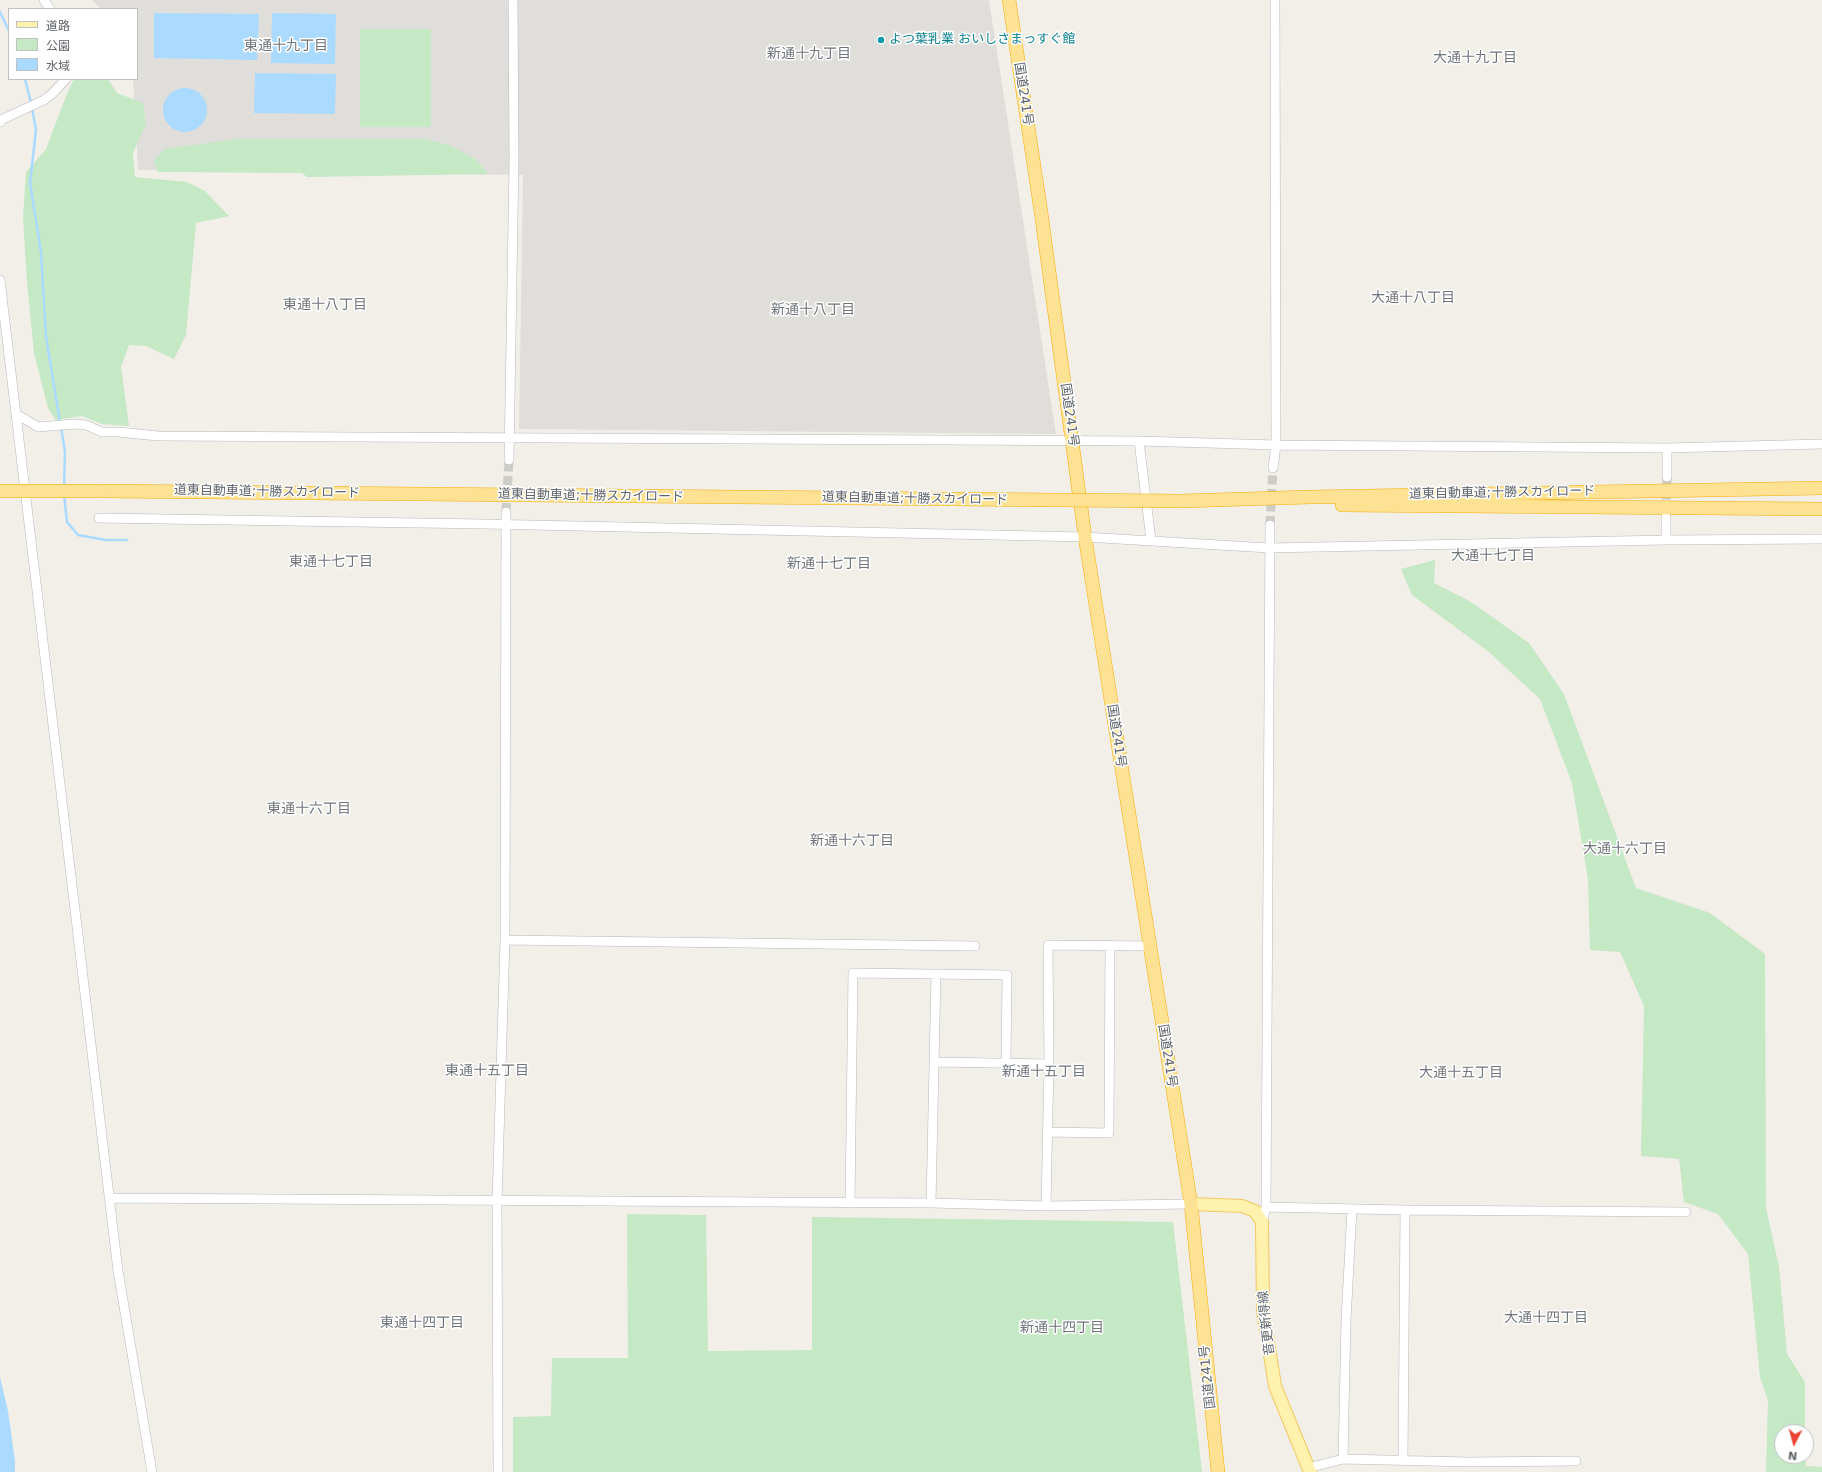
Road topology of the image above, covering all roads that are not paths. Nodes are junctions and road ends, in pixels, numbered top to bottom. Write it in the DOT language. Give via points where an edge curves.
graph roads {
  1 [pos="513,0"];
  2 [pos="1009,0"];
  3 [pos="1275,0"];
  4 [pos="65,80"];
  5 [pos="0,122"];
  6 [pos="0,280"];
  7 [pos="16,414"];
  8 [pos="510,438"];
  9 [pos="1139,441"];
  10 [pos="1072,442"];
  11 [pos="1822,444"];
  12 [pos="1276,445"];
  13 [pos="1667,448"];
  14 [pos="509,460"];
  15 [pos="1273,468"];
  16 [pos="1667,477"];
  17 [pos="1822,488"];
  18 [pos="0,491"];
  19 [pos="1182,502"];
  20 [pos="1822,509"];
  21 [pos="506,512"];
  22 [pos="1666,517"];
  23 [pos="99,518"];
  24 [pos="506,525"];
  25 [pos="1270,525"];
  26 [pos="1085,537"];
  27 [pos="1822,539"];
  28 [pos="1151,540"];
  29 [pos="1666,540"];
  30 [pos="1269,548"];
  31 [pos="505,940"];
  32 [pos="1110,945"];
  33 [pos="975,946"];
  34 [pos="1150,946"];
  35 [pos="936,974"];
  36 [pos="935,1062"];
  37 [pos="1006,1063"];
  38 [pos="1049,1064"];
  39 [pos="1047,1132"];
  40 [pos="109,1198"];
  41 [pos="497,1201"];
  42 [pos="850,1203"];
  43 [pos="931,1203"];
  44 [pos="1191,1204"];
  45 [pos="1046,1206"];
  46 [pos="1266,1207"];
  47 [pos="1352,1209"];
  48 [pos="1406,1210"];
  49 [pos="1686,1212"];
  50 [pos="1262,1222"];
  51 [pos="1343,1459"];
  52 [pos="1403,1461"];
  53 [pos="1576,1461"];
  54 [pos="1309,1470"];
  55 [pos="152,1472"];
  56 [pos="498,1472"];
  57 [pos="1218,1472"];
  1 -- 8 [label="street" via="514,160"];
  2 -- 10 [label="highway, 国道241号"];
  3 -- 12 [label="street"];
  4 -- 5 [label="street" via="52,94"];
  6 -- 7 [label="street"];
  7 -- 8 [label="street" via="38,427 74,424 86,425 102,432 158,436"];
  7 -- 40 [label="street"];
  8 -- 10 [label="street"];
  8 -- 14 [label="street"];
  9 -- 10 [label="street"];
  9 -- 12 [label="street"];
  9 -- 28 [label="street"];
  10 -- 26 [label="highway, 国道241号"];
  11 -- 13 [label="street"];
  12 -- 13 [label="street"];
  12 -- 15 [label="street"];
  13 -- 16 [label="street"];
  17 -- 19 [label="highway, 道東自動車道;十勝スカイロード"];
  18 -- 19 [label="highway, 道東自動車道;十勝スカイロード, bridge"];
  19 -- 20 [label="highway, 道東自動車道;十勝スカイロード"];
  21 -- 24 [label="street"];
  22 -- 29 [label="street"];
  23 -- 24 [label="street"];
  24 -- 26 [label="street"];
  24 -- 31 [label="street"];
  25 -- 30 [label="street"];
  26 -- 28 [label="street"];
  26 -- 34 [label="highway, 国道241号"];
  27 -- 29 [label="street"];
  28 -- 30 [label="street"];
  29 -- 30 [label="street"];
  30 -- 46 [label="street"];
  31 -- 33 [label="street"];
  31 -- 41 [label="street"];
  32 -- 34 [label="street"];
  32 -- 38 [label="street" via="1048,945"];
  32 -- 39 [label="street" via="1109,1133"];
  34 -- 44 [label="highway, 国道241号"];
  35 -- 36 [label="street"];
  35 -- 37 [label="street" via="1007,975"];
  35 -- 42 [label="street" via="853,973"];
  36 -- 37 [label="street"];
  36 -- 43 [label="street"];
  37 -- 38 [label="street"];
  38 -- 39 [label="street"];
  39 -- 45 [label="street"];
  40 -- 41 [label="street"];
  40 -- 55 [label="street" via="118,1271"];
  41 -- 42 [label="street"];
  41 -- 56 [label="street"];
  42 -- 43 [label="street"];
  43 -- 45 [label="street"];
  44 -- 45 [label="street"];
  44 -- 50 [label="main road" via="1242,1206 1255,1211"];
  44 -- 57 [label="highway, 国道241号"];
  46 -- 47 [label="street"];
  46 -- 50 [label="street"];
  47 -- 48 [label="street"];
  47 -- 51 [label="street" via="1346,1320"];
  48 -- 49 [label="street"];
  48 -- 52 [label="street"];
  50 -- 54 [label="main road, 音更新得線" via="1263,1310 1275,1386"];
  51 -- 52 [label="street"];
  51 -- 54 [label="street"];
  52 -- 53 [label="street"];
}
